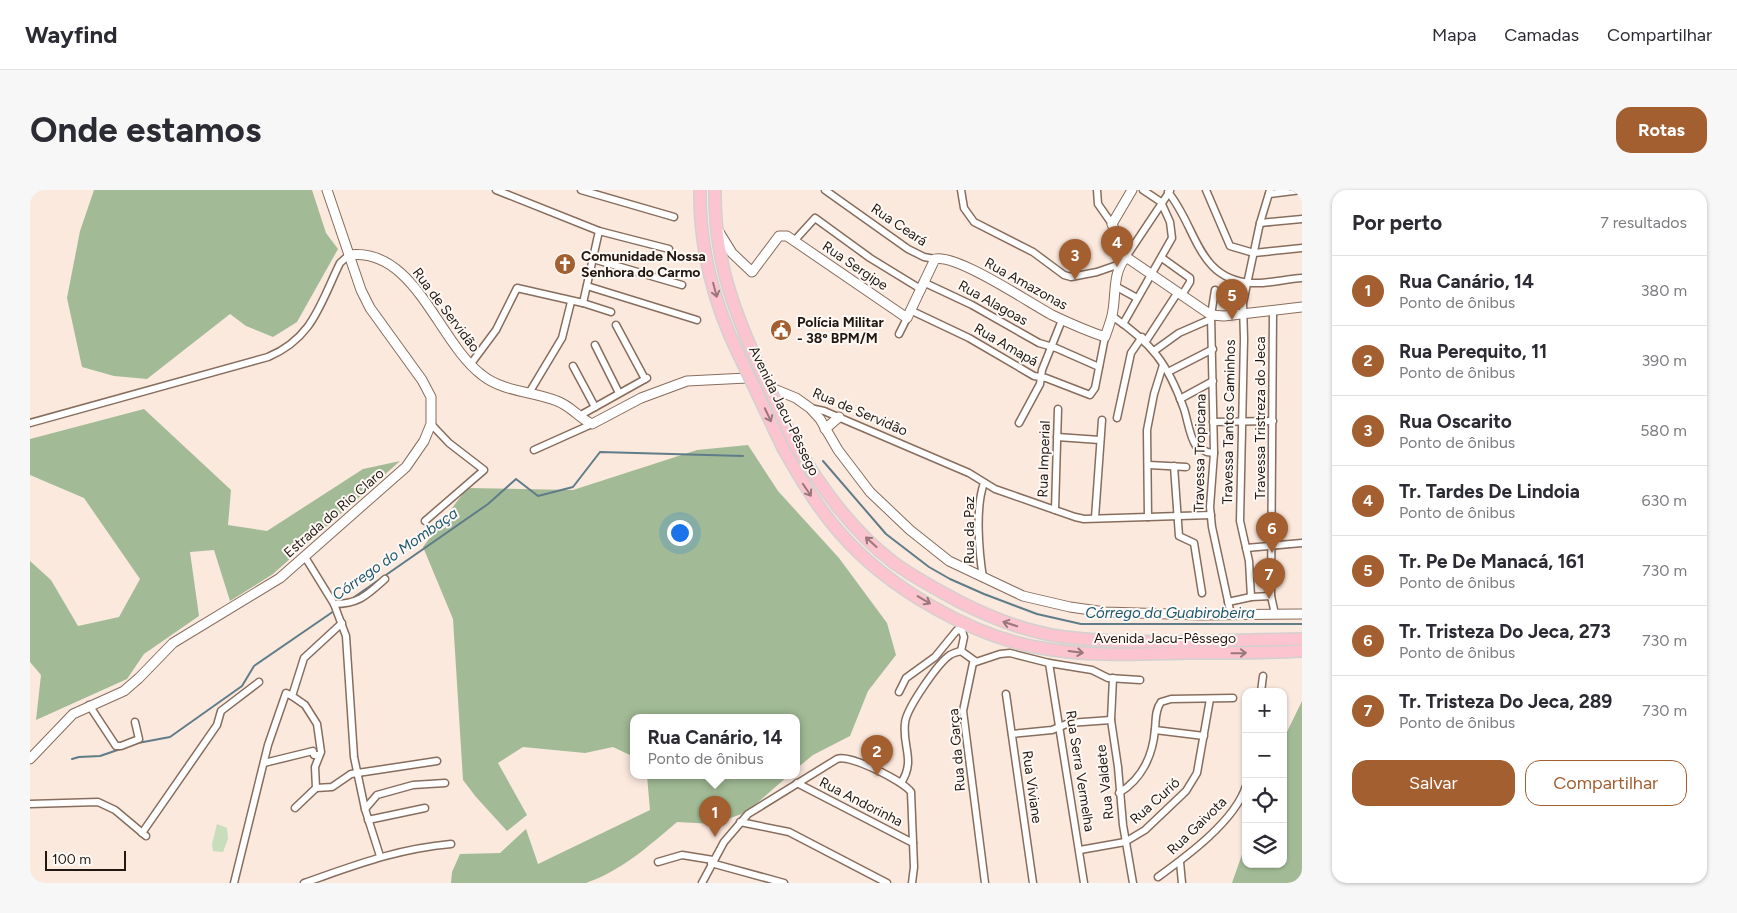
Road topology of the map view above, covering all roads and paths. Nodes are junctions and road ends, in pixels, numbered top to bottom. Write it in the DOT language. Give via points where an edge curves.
graph roads {
  1 [pos="327,190"];
  2 [pos="496,190"];
  3 [pos="581,190"];
  4 [pos="700,190"];
  5 [pos="715,190"];
  6 [pos="825,190"];
  7 [pos="961,190"];
  8 [pos="1097,190"];
  9 [pos="1132,190"];
  10 [pos="1143,190"];
  11 [pos="1206,190"];
  12 [pos="1302,190"];
  13 [pos="1169,191"];
  14 [pos="1269,192"];
  15 [pos="1161,202"];
  16 [pos="674,217"];
  17 [pos="1302,219"];
  18 [pos="1260,223"];
  19 [pos="715,224"];
  20 [pos="1112,224"];
  21 [pos="599,231"];
  22 [pos="791,238"];
  23 [pos="1302,248"];
  24 [pos="669,249"];
  25 [pos="1254,253"];
  26 [pos="349,255"];
  27 [pos="737,258"];
  28 [pos="1162,258"];
  29 [pos="593,259"];
  30 [pos="935,259"];
  31 [pos="1123,260"];
  32 [pos="724,274"];
  33 [pos="1153,274"];
  34 [pos="1302,278"];
  35 [pos="1247,282"];
  36 [pos="682,285"];
  37 [pos="921,285"];
  38 [pos="586,286"];
  39 [pos="1115,286"];
  40 [pos="1215,290"];
  41 [pos="1180,294"];
  42 [pos="1137,298"];
  43 [pos="571,302"];
  44 [pos="583,303"];
  45 [pos="1302,307"];
  46 [pos="1273,311"];
  47 [pos="611,312"];
  48 [pos="909,314"];
  49 [pos="1243,314"];
  50 [pos="1112,316"];
  51 [pos="1211,317"];
  52 [pos="697,320"];
  53 [pos="1062,320"];
  54 [pos="616,324"];
  55 [pos="1123,324"];
  56 [pos="899,334"];
  57 [pos="1105,337"];
  58 [pos="1144,339"];
  59 [pos="594,345"];
  60 [pos="1051,347"];
  61 [pos="1213,349"];
  62 [pos="1154,351"];
  63 [pos="470,365"];
  64 [pos="1163,365"];
  65 [pos="573,366"];
  66 [pos="1099,367"];
  67 [pos="1168,372"];
  68 [pos="1041,377"];
  69 [pos="1213,381"];
  70 [pos="530,393"];
  71 [pos="619,393"];
  72 [pos="1180,398"];
  73 [pos="595,407"];
  74 [pos="810,408"];
  75 [pos="1058,409"];
  76 [pos="580,416"];
  77 [pos="839,417"];
  78 [pos="1117,418"];
  79 [pos="1102,420"];
  80 [pos="1242,421"];
  81 [pos="1273,421"];
  82 [pos="1213,422"];
  83 [pos="30,423"];
  84 [pos="1020,423"];
  85 [pos="432,424"];
  86 [pos="592,424"];
  87 [pos="825,429"];
  88 [pos="1057,437"];
  89 [pos="1100,440"];
  90 [pos="534,450"];
  91 [pos="1214,453"];
  92 [pos="1149,465"];
  93 [pos="1174,466"];
  94 [pos="1186,466"];
  95 [pos="984,483"];
  96 [pos="1055,510"];
  97 [pos="1211,515"];
  98 [pos="1148,516"];
  99 [pos="1178,516"];
  100 [pos="1095,518"];
  101 [pos="425,521"];
  102 [pos="1302,543"];
  103 [pos="1272,546"];
  104 [pos="1246,548"];
  105 [pos="304,557"];
  106 [pos="983,578"];
  107 [pos="385,579"];
  108 [pos="1202,593"];
  109 [pos="1271,596"];
  110 [pos="1251,597"];
  111 [pos="1228,602"];
  112 [pos="334,604"];
  113 [pos="1275,614"];
  114 [pos="1302,614"];
  115 [pos="1231,615"];
  116 [pos="342,623"];
  117 [pos="1302,639"];
  118 [pos="1009,640"];
  119 [pos="961,651"];
  120 [pos="1302,651"];
  121 [pos="1005,652"];
  122 [pos="975,662"];
  123 [pos="1049,663"];
  124 [pos="1263,676"];
  125 [pos="1113,678"];
  126 [pos="1140,680"];
  127 [pos="259,682"];
  128 [pos="1262,688"];
  129 [pos="899,692"];
  130 [pos="1006,694"];
  131 [pos="292,696"];
  132 [pos="1233,698"];
  133 [pos="1210,699"];
  134 [pos="89,705"];
  135 [pos="1111,720"];
  136 [pos="134,722"];
  137 [pos="1060,727"];
  138 [pos="1155,730"];
  139 [pos="1012,734"];
  140 [pos="1204,736"];
  141 [pos="318,755"];
  142 [pos="30,759"];
  143 [pos="437,761"];
  144 [pos="264,763"];
  145 [pos="357,774"];
  146 [pos="445,783"];
  147 [pos="901,783"];
  148 [pos="797,784"];
  149 [pos="316,788"];
  150 [pos="1119,793"];
  151 [pos="1242,795"];
  152 [pos="30,804"];
  153 [pos="295,808"];
  154 [pos="425,808"];
  155 [pos="365,810"];
  156 [pos="368,820"];
  157 [pos="740,822"];
  158 [pos="1125,842"];
  159 [pos="913,843"];
  160 [pos="451,844"];
  161 [pos="1080,850"];
  162 [pos="380,856"];
  163 [pos="712,861"];
  164 [pos="658,862"];
  165 [pos="1180,862"];
  166 [pos="1158,877"];
  167 [pos="234,883"];
  168 [pos="304,883"];
  169 [pos="702,883"];
  170 [pos="784,883"];
  171 [pos="887,883"];
  172 [pos="912,883"];
  173 [pos="985,883"];
  174 [pos="1033,883"];
  175 [pos="1084,883"];
  176 [pos="1133,883"];
  177 [pos="1182,883"];
  1 -- 26 [label="main road, Estrada do Rio Claro"];
  2 -- 21 [label="street"];
  3 -- 16 [label="street"];
  4 -- 118 [label="highway, Avenida Jacu-Pêssego, one-way, bridge" via="701,232 719,304 739,355 804,486 821,510 864,557 946,614"];
  5 -- 19 [label="highway, Avenida Jacu-Pêssego"];
  6 -- 30 [label="street, Rua Ceará" via="908,249"];
  7 -- 31 [label="street" via="964,208 974,222 1033,252 1064,275 1097,272"];
  8 -- 20 [label="street" via="1098,204"];
  9 -- 20 [label="main road"];
  10 -- 15 [label="street"];
  11 -- 25 [label="street" via="1227,242 1236,249"];
  12 -- 14 [label="street"];
  13 -- 15 [label="street"];
  13 -- 35 [label="street" via="1211,266 1222,276"];
  14 -- 18 [label="street, Travessa Tantos Caminhos"];
  15 -- 28 [label="street" via="1172,234"];
  15 -- 31 [label="street"];
  17 -- 18 [label="street"];
  18 -- 25 [label="street, Travessa Tantos Caminhos"];
  19 -- 27 [label="main road"];
  19 -- 32 [label="highway, Avenida Jacu-Pêssego"];
  20 -- 31 [label="main road"];
  21 -- 24 [label="street"];
  21 -- 29 [label="street"];
  22 -- 27 [label="main road" via="782,235 775,240 752,272"];
  22 -- 37 [label="street, Rua Alagoas" via="816,218 870,258"];
  22 -- 48 [label="main road, Rua Sergipe"];
  23 -- 25 [label="street"];
  25 -- 35 [label="street, Travessa Tantos Caminhos"];
  26 -- 63 [label="main road, Rua de Servidão" via="376,257 398,271 419,293"];
  26 -- 83 [label="street" via="340,263 310,326 284,350 268,358"];
  26 -- 85 [label="main road, Estrada do Rio Claro" via="370,308 428,390 433,407"];
  27 -- 32 [label="main road" via="727,262"];
  28 -- 33 [label="street"];
  28 -- 41 [label="street" via="1190,278"];
  29 -- 36 [label="street"];
  29 -- 38 [label="street"];
  30 -- 37 [label="main road"];
  30 -- 53 [label="main road, Rua Amazonas" via="945,258 959,264"];
  31 -- 33 [label="main road"];
  31 -- 39 [label="main road"];
  117 -- 32 [label="highway, Avenida Jacu-Pêssego, one-way, bridge" via="1104,640 1063,637 1009,624 925,583 892,562 864,536 832,500 795,444 736,315"];
  33 -- 41 [label="main road"];
  33 -- 42 [label="street"];
  34 -- 35 [label="street"];
  35 -- 49 [label="street, Travessa Tantos Caminhos"];
  37 -- 48 [label="main road"];
  37 -- 60 [label="street, Rua Alagoas" via="942,289"];
  38 -- 44 [label="street"];
  38 -- 52 [label="street"];
  39 -- 42 [label="street"];
  39 -- 50 [label="main road"];
  40 -- 51 [label="street, Travessa Tropicana"];
  41 -- 51 [label="main road"];
  41 -- 58 [label="street"];
  42 -- 55 [label="street"];
  43 -- 44 [label="street"];
  43 -- 63 [label="street" via="518,288 496,330"];
  43 -- 70 [label="street" via="562,338"];
  44 -- 47 [label="street"];
  45 -- 46 [label="main road"];
  46 -- 49 [label="main road"];
  46 -- 81 [label="street, Travessa Tristreza do Jeca"];
  48 -- 56 [label="street"];
  48 -- 68 [label="street, Rua Amapá" via="970,338"];
  49 -- 51 [label="main road"];
  49 -- 80 [label="street, Travessa Tantos Caminhos"];
  50 -- 55 [label="street"];
  50 -- 57 [label="main road"];
  51 -- 61 [label="street, Travessa Tropicana"];
  51 -- 62 [label="street" via="1178,333"];
  53 -- 57 [label="main road, Rua Amazonas"];
  53 -- 60 [label="street"];
  54 -- 71 [label="street" via="646,379"];
  55 -- 58 [label="street"];
  57 -- 66 [label="street"];
  58 -- 62 [label="street"];
  58 -- 78 [label="street" via="1131,353"];
  59 -- 71 [label="street"];
  60 -- 66 [label="street, Rua Alagoas"];
  60 -- 68 [label="street"];
  61 -- 67 [label="street"];
  61 -- 69 [label="street, Travessa Tropicana"];
  62 -- 64 [label="street"];
  63 -- 70 [label="main road, Rua de Servidão" via="498,385"];
  64 -- 67 [label="street"];
  64 -- 92 [label="street" via="1147,430"];
  65 -- 73 [label="street"];
  66 -- 68 [label="street, Rua Amapá" via="1091,395"];
  67 -- 72 [label="street"];
  68 -- 84 [label="street"];
  69 -- 72 [label="street"];
  69 -- 82 [label="street, Travessa Tropicana"];
  70 -- 76 [label="main road, Rua de Servidão" via="563,403"];
  71 -- 73 [label="street"];
  72 -- 91 [label="street" via="1196,446"];
  73 -- 76 [label="street"];
  74 -- 77 [label="street, Rua de Servidão"];
  74 -- 86 [label="main road, Rua de Servidão" via="796,398 747,378 687,381 641,398"];
  74 -- 87 [label="main road"];
  75 -- 88 [label="street, Rua Imperial"];
  76 -- 86 [label="main road, Rua de Servidão"];
  77 -- 87 [label="main road"];
  77 -- 95 [label="street, Rua de Servidão" via="969,473"];
  79 -- 89 [label="street"];
  80 -- 81 [label="street"];
  80 -- 82 [label="street"];
  80 -- 104 [label="street, Travessa Tantos Caminhos" via="1240,521"];
  81 -- 103 [label="street, Travessa Tristreza do Jeca"];
  82 -- 91 [label="street, Travessa Tropicana"];
  85 -- 101 [label="street" via="449,443 484,470"];
  85 -- 105 [label="main road, Estrada do Rio Claro" via="406,467"];
  86 -- 90 [label="street"];
  87 -- 106 [label="main road" via="870,492 910,530 949,561"];
  88 -- 89 [label="street"];
  88 -- 96 [label="street, Rua Imperial"];
  89 -- 100 [label="street"];
  91 -- 97 [label="street, Travessa Tropicana"];
  92 -- 93 [label="street"];
  92 -- 98 [label="street"];
  93 -- 94 [label="street"];
  93 -- 99 [label="street"];
  95 -- 96 [label="street, Rua de Servidão"];
  95 -- 106 [label="street, Rua da Paz" via="980,496"];
  96 -- 100 [label="street, Rua de Servidão" via="1084,519"];
  97 -- 99 [label="street, Rua de Servidão"];
  97 -- 111 [label="street, Travessa Tropicana"];
  98 -- 99 [label="street, Rua de Servidão"];
  98 -- 100 [label="street, Rua de Servidão"];
  99 -- 108 [label="street" via="1179,536 1194,543"];
  102 -- 103 [label="street"];
  103 -- 104 [label="street"];
  103 -- 109 [label="street, Travessa Tristreza do Jeca"];
  104 -- 110 [label="street, Travessa Tantos Caminhos"];
  105 -- 112 [label="street"];
  105 -- 134 [label="main road, Estrada do Rio Claro" via="269,587 173,643 131,686"];
  106 -- 115 [label="main road" via="1023,596 1070,607 1105,612"];
  107 -- 112 [label="street" via="352,604"];
  109 -- 110 [label="street"];
  109 -- 113 [label="street, Travessa Tristreza do Jeca"];
  110 -- 111 [label="street"];
  111 -- 115 [label="street, Travessa Tropicana"];
  112 -- 116 [label="street"];
  113 -- 114 [label="main road"];
  113 -- 115 [label="main road"];
  116 -- 131 [label="street" via="304,658"];
  116 -- 145 [label="street"];
  118 -- 120 [label="highway, Avenida Jacu-Pêssego, one-way" via="1040,648 1126,655"];
  118 -- 121 [label="street"];
  119 -- 122 [label="street"];
  119 -- 129 [label="street" via="963,633 957,630 935,658 906,678"];
  119 -- 147 [label="street" via="945,660 906,716 910,762"];
  121 -- 122 [label="street"];
  121 -- 123 [label="street"];
  122 -- 173 [label="street, Rua da Garça" via="963,711"];
  123 -- 125 [label="street" via="1092,670"];
  123 -- 137 [label="street, Rua Serra Vermelha"];
  124 -- 128 [label="street"];
  125 -- 126 [label="street"];
  125 -- 135 [label="street, Rua Valdete"];
  127 -- 152 [label="street" via="221,711 217,725 144,834 105,804 86,801"];
  130 -- 139 [label="street, Rua Viviane"];
  131 -- 141 [label="street" via="305,705 317,724 321,752"];
  131 -- 144 [label="street" via="286,693"];
  132 -- 133 [label="street"];
  133 -- 138 [label="street" via="1171,699 1159,704"];
  133 -- 140 [label="street, Rua Curió"];
  134 -- 136 [label="street" via="116,746 140,739"];
  134 -- 142 [label="main road, Estrada do Rio Claro" via="68,718"];
  135 -- 137 [label="street"];
  135 -- 150 [label="street, Rua Valdete"];
  137 -- 139 [label="street"];
  137 -- 161 [label="street, Rua Serra Vermelha"];
  138 -- 140 [label="street"];
  138 -- 150 [label="street" via="1151,753 1142,770 1130,786"];
  139 -- 174 [label="street, Rua Viviane"];
  140 -- 158 [label="street, Rua Curió" via="1200,764 1193,782 1168,810"];
  141 -- 144 [label="street" via="313,751"];
  141 -- 149 [label="street"];
  143 -- 145 [label="street"];
  144 -- 167 [label="street"];
  145 -- 149 [label="street" via="351,774 332,786"];
  145 -- 155 [label="street"];
  146 -- 155 [label="street" via="413,785 377,795"];
  147 -- 148 [label="street" via="854,760 841,758"];
  147 -- 159 [label="street" via="908,788 913,802"];
  148 -- 157 [label="street"];
  148 -- 159 [label="street, Rua Andorinha"];
  149 -- 153 [label="street"];
  150 -- 158 [label="street, Rua Valdete"];
  151 -- 165 [label="street, Rua Gaivota" via="1237,806"];
  154 -- 156 [label="street"];
  155 -- 156 [label="street"];
  156 -- 162 [label="street"];
  157 -- 163 [label="street"];
  157 -- 171 [label="street" via="789,832"];
  158 -- 161 [label="street, Rua Curió"];
  158 -- 176 [label="street, Rua Valdete"];
  159 -- 172 [label="street"];
  160 -- 162 [label="street"];
  161 -- 175 [label="street, Rua Serra Vermelha"];
  162 -- 168 [label="street"];
  163 -- 164 [label="street" via="682,855"];
  163 -- 169 [label="street"];
  163 -- 170 [label="street"];
  165 -- 166 [label="street, Rua Gaivota"];
  165 -- 177 [label="street"];
}
